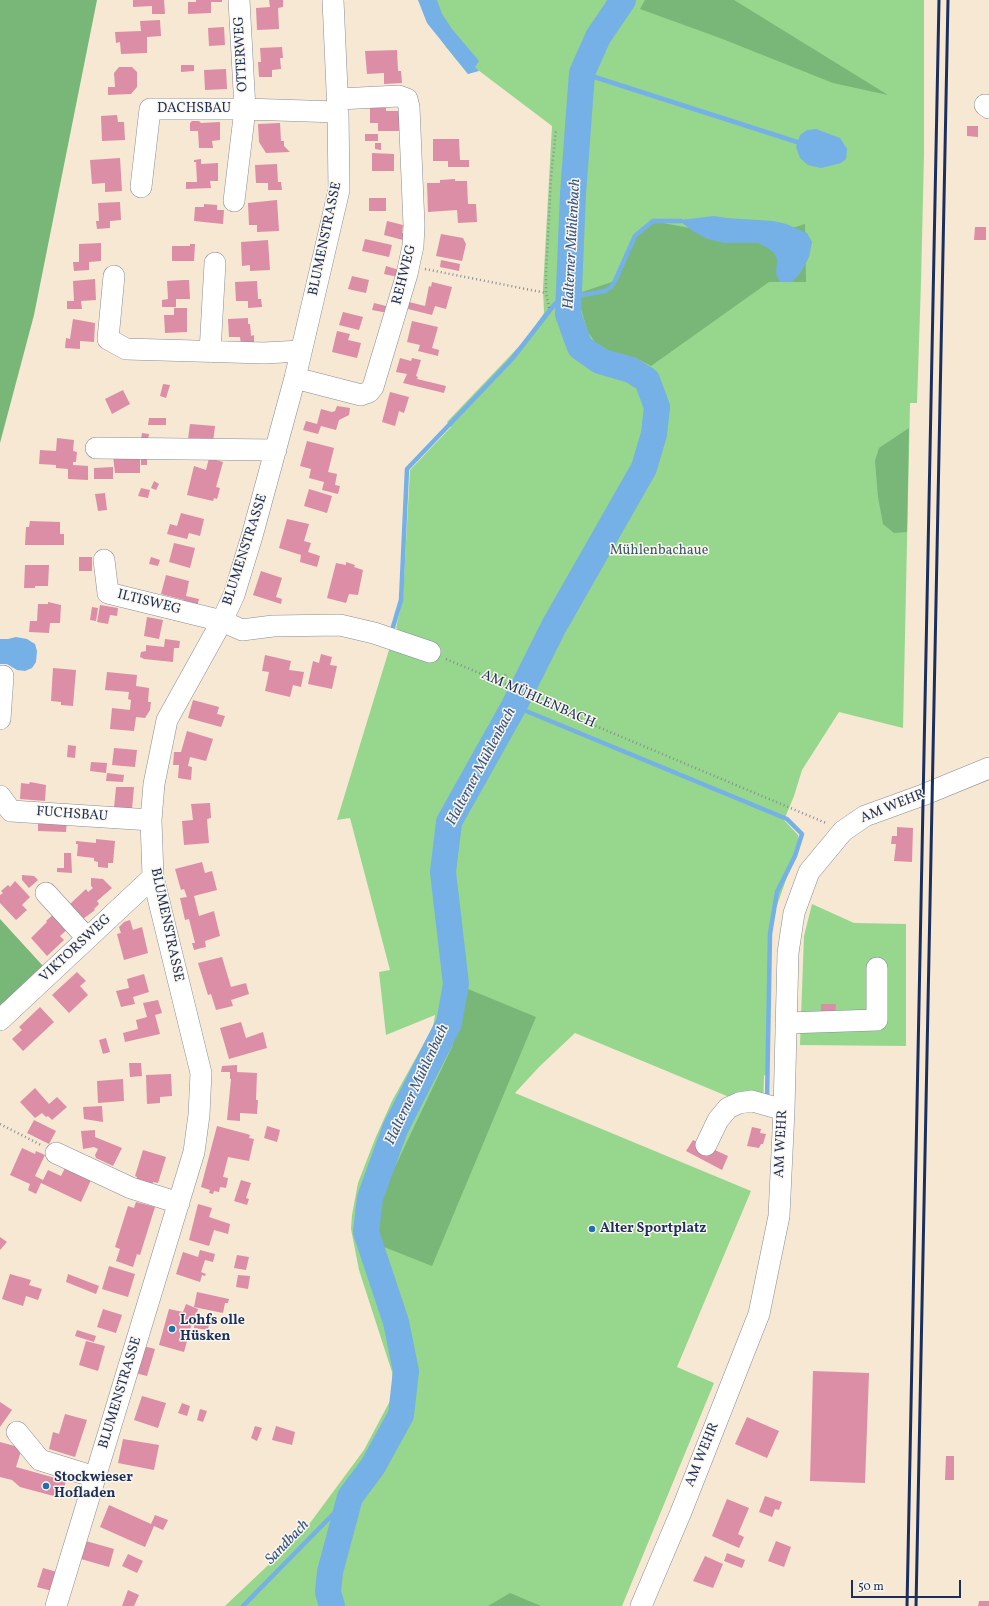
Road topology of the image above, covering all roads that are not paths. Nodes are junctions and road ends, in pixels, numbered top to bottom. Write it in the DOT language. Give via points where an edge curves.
graph roads {
  1 [pos="239,0"];
  2 [pos="333,0"];
  3 [pos="338,105"];
  4 [pos="244,109"];
  5 [pos="141,187"];
  6 [pos="234,201"];
  7 [pos="215,263"];
  8 [pos="114,276"];
  9 [pos="301,351"];
  10 [pos="210,352"];
  11 [pos="295,378"];
  12 [pos="96,448"];
  13 [pos="276,450"];
  14 [pos="104,560"];
  15 [pos="222,622"];
  16 [pos="430,652"];
  17 [pos="3,676"];
  18 [pos="0,719"];
  19 [pos="989,768"];
  20 [pos="0,796"];
  21 [pos="151,820"];
  22 [pos="153,877"];
  23 [pos="46,893"];
  24 [pos="87,938"];
  25 [pos="878,968"];
  26 [pos="0,1020"];
  27 [pos="786,1022"];
  28 [pos="784,1110"];
  29 [pos="706,1145"];
  30 [pos="56,1153"];
  31 [pos="179,1203"];
  32 [pos="17,1432"];
  33 [pos="95,1477"];
  34 [pos="56,1606"];
  35 [pos="641,1606"];
  1 -- 4 [label="street, OTTERWEG"];
  2 -- 3 [label="street, BLUMENSTRASSE"];
  3 -- 4 [label="street, DACHSBAU"];
  3 -- 9 [label="street, BLUMENSTRASSE" via="339,190"];
  3 -- 11 [label="street, REHWEG" via="399,96 407,99 410,107 414,246 373,387 369,392 361,395"];
  4 -- 5 [label="street, DACHSBAU" via="150,109"];
  4 -- 6 [label="street, DACHSBAU"];
  7 -- 10 [label="street"];
  8 -- 10 [label="street" via="108,340 126,349"];
  9 -- 10 [label="street"];
  9 -- 11 [label="street, BLUMENSTRASSE"];
  11 -- 13 [label="street, BLUMENSTRASSE"];
  12 -- 13 [label="street"];
  13 -- 15 [label="street, BLUMENSTRASSE" via="234,595"];
  14 -- 15 [label="street, ILTISWEG" via="108,592"];
  15 -- 16 [label="street" via="242,630 273,626 340,625 374,633"];
  15 -- 21 [label="street, BLUMENSTRASSE" via="167,720 154,784"];
  17 -- 18 [label="street"];
  19 -- 27 [label="street, AM WEHR" via="865,816 843,831 809,872 794,913 788,953"];
  20 -- 21 [label="street, FUCHSBAU" via="10,811"];
  21 -- 22 [label="street, BLUMENSTRASSE"];
  22 -- 24 [label="street, VIKTORSWEG"];
  22 -- 31 [label="street, BLUMENSTRASSE" via="201,1073 194,1152"];
  23 -- 24 [label="street"];
  24 -- 26 [label="street, VIKTORSWEG"];
  25 -- 27 [label="street" via="877,1020"];
  27 -- 28 [label="street, AM WEHR"];
  28 -- 29 [label="street" via="752,1101 739,1103 728,1108 718,1120"];
  28 -- 35 [label="street, AM WEHR" via="779,1216 759,1314"];
  30 -- 31 [label="street" via="132,1188"];
  31 -- 33 [label="street, BLUMENSTRASSE"];
  32 -- 33 [label="street" via="40,1460"];
  33 -- 34 [label="street, BLUMENSTRASSE"];
}
